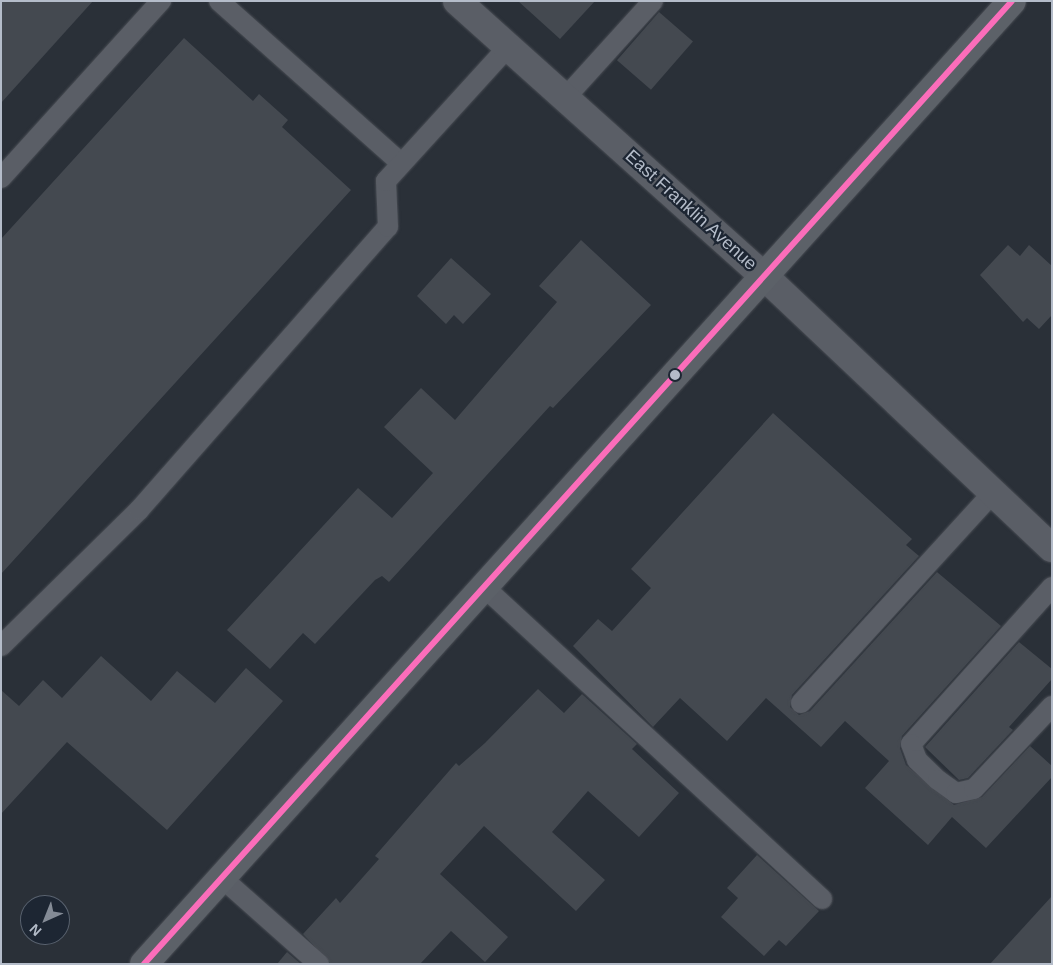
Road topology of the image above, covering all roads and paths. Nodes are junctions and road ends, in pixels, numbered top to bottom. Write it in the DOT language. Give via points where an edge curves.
graph roads {
  1 [pos="161,1"];
  2 [pos="219,1"];
  3 [pos="457,1"];
  4 [pos="653,1"];
  5 [pos="1012,1"];
  6 [pos="508,47"];
  7 [pos="565,98"];
  8 [pos="401,163"];
  9 [pos="1,178"];
  10 [pos="764,276"];
  11 [pos="994,493"];
  12 [pos="1052,548"];
  13 [pos="484,587"];
  14 [pos="1052,587"];
  15 [pos="1,646"];
  16 [pos="801,703"];
  17 [pos="1052,706"];
  18 [pos="222,878"];
  19 [pos="822,899"];
  20 [pos="144,964"];
  21 [pos="318,964"];
  1 -- 9 [label="lane"];
  2 -- 8 [label="lane"];
  3 -- 6 [label="street, East Franklin Avenue"];
  4 -- 7 [label="lane"];
  5 -- 10 [label="main road"];
  6 -- 7 [label="street, East Franklin Avenue"];
  6 -- 8 [label="lane"];
  7 -- 10 [label="street, East Franklin Avenue"];
  8 -- 15 [label="lane" via="386,181 388,227 139,510"];
  10 -- 11 [label="street, East Franklin Avenue"];
  10 -- 13 [label="main road"];
  11 -- 12 [label="street, East Franklin Avenue"];
  11 -- 16 [label="lane"];
  13 -- 18 [label="main road"];
  13 -- 19 [label="lane"];
  14 -- 17 [label="lane" via="911,744 917,760 938,780 956,792 974,790"];
  18 -- 20 [label="main road"];
  18 -- 21 [label="lane"];
}
